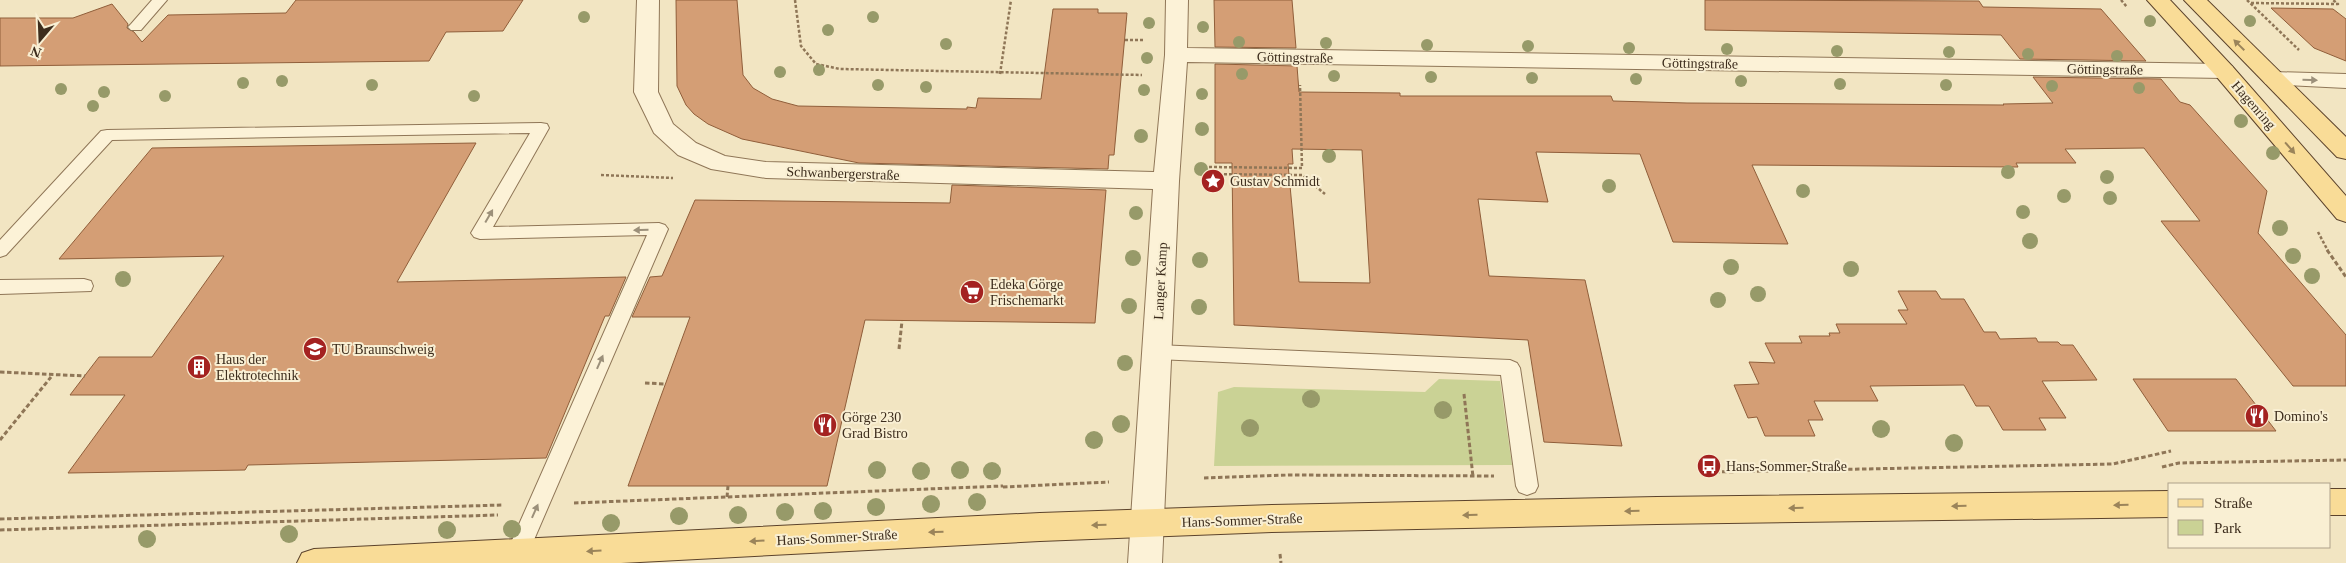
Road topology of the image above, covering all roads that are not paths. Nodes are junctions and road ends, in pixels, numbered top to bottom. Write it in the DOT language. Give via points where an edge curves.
graph roads {
  1 [pos="160,0"];
  2 [pos="648,0"];
  3 [pos="1177,0"];
  4 [pos="2158,0"];
  5 [pos="2194,0"];
  6 [pos="136,28"];
  7 [pos="1176,55"];
  8 [pos="2224,71"];
  9 [pos="2274,79"];
  10 [pos="2346,81"];
  11 [pos="2346,150"];
  12 [pos="1166,181"];
  13 [pos="2346,213"];
  14 [pos="0,251"];
  15 [pos="84,286"];
  16 [pos="0,287"];
  17 [pos="1157,352"];
  18 [pos="1526,481"];
  19 [pos="2331,502"];
  20 [pos="2346,502"];
  21 [pos="2168,504"];
  22 [pos="1147,523"];
  23 [pos="516,556"];
  24 [pos="314,563"];
  25 [pos="1145,563"];
  1 -- 6 [label="lane"];
  2 -- 12 [label="street, Schwanbergerstraße" via="646,92 664,128 687,149 720,163 766,170"];
  3 -- 7 [label="street, Langer Kamp"];
  4 -- 8 [label="main road, Hagenring"];
  9 -- 5 [label="main road, one-way"];
  7 -- 8 [label="street, Göttingstraße"];
  7 -- 12 [label="street, Langer Kamp"];
  8 -- 13 [label="main road, Hagenring, one-way"];
  9 -- 10 [label="street, one-way"];
  9 -- 11 [label="main road"];
  12 -- 17 [label="street, Langer Kamp"];
  23 -- 14 [label="lane, one-way" via="658,229 480,233 541,128 107,135"];
  15 -- 16 [label="lane"];
  17 -- 18 [label="lane" via="1510,368"];
  17 -- 22 [label="street, Langer Kamp"];
  19 -- 20 [label="main road"];
  21 -- 22 [label="main road, Hans-Sommer-Straße, one-way" via="1720,509"];
  22 -- 23 [label="main road, Hans-Sommer-Straße, one-way" via="842,536"];
  22 -- 25 [label="street, Langer Kamp"];
  23 -- 24 [label="main road, Hans-Sommer-Straße"];
}
